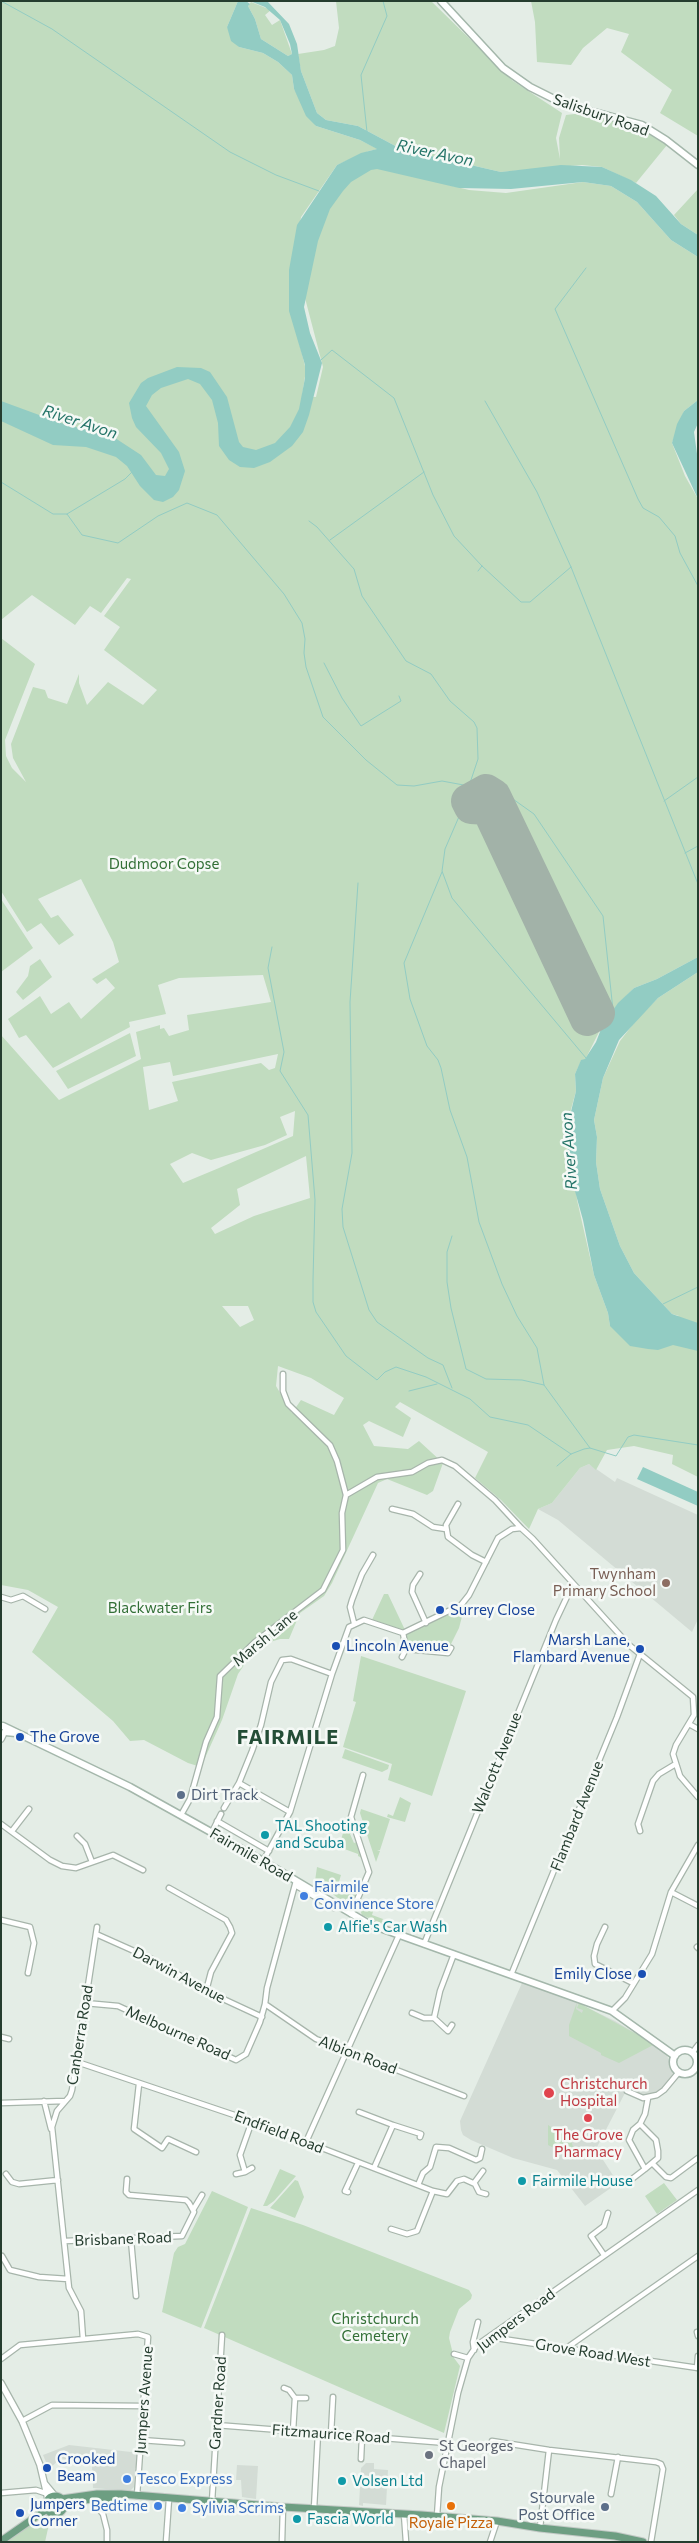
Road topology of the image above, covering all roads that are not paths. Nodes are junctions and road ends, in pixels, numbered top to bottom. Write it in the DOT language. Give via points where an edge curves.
graph roads {
  1 [pos="441,1"];
  2 [pos="698,165"];
  3 [pos="283,1374"];
  4 [pos="346,1495"];
  5 [pos="458,1504"];
  6 [pos="392,1509"];
  7 [pos="521,1528"];
  8 [pos="446,1529"];
  9 [pos="373,1555"];
  10 [pos="486,1562"];
  11 [pos="420,1574"];
  12 [pos="573,1584"];
  13 [pos="1,1597"];
  14 [pos="45,1609"];
  15 [pos="354,1623"];
  16 [pos="426,1623"];
  17 [pos="403,1633"];
  18 [pos="450,1648"];
  19 [pos="406,1649"];
  20 [pos="640,1654"];
  21 [pos="402,1657"];
  22 [pos="332,1674"];
  23 [pos="689,1724"];
  24 [pos="698,1729"];
  25 [pos="2,1732"];
  26 [pos="674,1764"];
  27 [pos="363,1776"];
  28 [pos="239,1783"];
  29 [pos="698,1796"];
  30 [pos="224,1808"];
  31 [pos="29,1809"];
  32 [pos="290,1812"];
  33 [pos="221,1814"];
  34 [pos="181,1815"];
  35 [pos="217,1821"];
  36 [pos="1,1824"];
  37 [pos="12,1831"];
  38 [pos="640,1831"];
  39 [pos="212,1832"];
  40 [pos="77,1836"];
  41 [pos="697,1847"];
  42 [pos="269,1851"];
  43 [pos="263,1861"];
  44 [pos="92,1862"];
  45 [pos="143,1870"];
  46 [pos="296,1883"];
  47 [pos="171,1891"];
  48 [pos="671,1892"];
  49 [pos="698,1906"];
  50 [pos="351,1914"];
  51 [pos="1,1920"];
  52 [pos="97,1927"];
  53 [pos="605,1927"];
  54 [pos="96,1934"];
  55 [pos="399,1934"];
  56 [pos="424,1944"];
  57 [pos="454,1954"];
  58 [pos="28,1973"];
  59 [pos="510,1976"];
  60 [pos="633,1983"];
  61 [pos="206,1991"];
  62 [pos="86,2003"];
  63 [pos="265,2004"];
  64 [pos="612,2011"];
  65 [pos="412,2014"];
  66 [pos="262,2017"];
  67 [pos="434,2018"];
  68 [pos="452,2025"];
  69 [pos="1,2038"];
  70 [pos="9,2039"];
  71 [pos="698,2045"];
  72 [pos="347,2051"];
  73 [pos="692,2053"];
  74 [pos="675,2056"];
  75 [pos="77,2062"];
  76 [pos="696,2069"];
  77 [pos="679,2072"];
  78 [pos="139,2084"];
  79 [pos="627,2091"];
  80 [pos="464,2096"];
  81 [pos="648,2098"];
  82 [pos="44,2101"];
  83 [pos="65,2101"];
  84 [pos="1,2103"];
  85 [pos="360,2112"];
  86 [pos="252,2121"];
  87 [pos="640,2124"];
  88 [pos="393,2125"];
  89 [pos="420,2137"];
  90 [pos="53,2138"];
  91 [pos="306,2142"];
  92 [pos="432,2142"];
  93 [pos="436,2147"];
  94 [pos="482,2149"];
  95 [pos="196,2152"];
  96 [pos="698,2158"];
  97 [pos="358,2163"];
  98 [pos="653,2164"];
  99 [pos="252,2168"];
  100 [pos="374,2168"];
  101 [pos="645,2169"];
  102 [pos="483,2171"];
  103 [pos="245,2172"];
  104 [pos="6,2174"];
  105 [pos="236,2174"];
  106 [pos="632,2178"];
  107 [pos="127,2179"];
  108 [pos="58,2180"];
  109 [pos="474,2184"];
  110 [pos="418,2185"];
  111 [pos="698,2190"];
  112 [pos="344,2191"];
  113 [pos="433,2191"];
  114 [pos="486,2194"];
  115 [pos="202,2195"];
  116 [pos="193,2210"];
  117 [pos="608,2213"];
  118 [pos="391,2229"];
  119 [pos="131,2240"];
  120 [pos="65,2241"];
  121 [pos="604,2255"];
  122 [pos="2,2256"];
  123 [pos="698,2256"];
  124 [pos="68,2279"];
  125 [pos="136,2296"];
  126 [pos="478,2322"];
  127 [pos="222,2335"];
  128 [pos="489,2337"];
  129 [pos="83,2339"];
  130 [pos="565,2349"];
  131 [pos="474,2350"];
  132 [pos="454,2354"];
  133 [pos="698,2356"];
  134 [pos="468,2358"];
  135 [pos="1,2359"];
  136 [pos="697,2368"];
  137 [pos="1,2383"];
  138 [pos="284,2388"];
  139 [pos="333,2397"];
  140 [pos="296,2398"];
  141 [pos="306,2398"];
  142 [pos="143,2406"];
  143 [pos="22,2421"];
  144 [pos="216,2426"];
  145 [pos="293,2431"];
  146 [pos="318,2433"];
  147 [pos="330,2434"];
  148 [pos="362,2436"];
  149 [pos="141,2440"];
  150 [pos="492,2441"];
  151 [pos="182,2443"];
  152 [pos="447,2443"];
  153 [pos="549,2450"];
  154 [pos="618,2457"];
  155 [pos="361,2459"];
  156 [pos="44,2484"];
  157 [pos="1,2493"];
  158 [pos="612,2494"];
  159 [pos="47,2496"];
  160 [pos="137,2496"];
  161 [pos="58,2497"];
  162 [pos="95,2497"];
  163 [pos="169,2499"];
  164 [pos="212,2502"];
  165 [pos="283,2507"];
  166 [pos="63,2508"];
  167 [pos="47,2509"];
  168 [pos="314,2509"];
  169 [pos="102,2514"];
  170 [pos="404,2514"];
  171 [pos="437,2516"];
  172 [pos="497,2521"];
  173 [pos="540,2528"];
  174 [pos="615,2539"];
  175 [pos="1,2541"];
  176 [pos="107,2542"];
  177 [pos="166,2542"];
  178 [pos="282,2542"];
  179 [pos="406,2542"];
  180 [pos="490,2542"];
  181 [pos="643,2542"];
  182 [pos="651,2542"];
  1 -- 2 [label="main road, Salisbury Road" via="503,68 530,87 564,104 642,125"];
  3 -- 4 [label="street, Marsh Lane" via="283,1392 288,1404 330,1445"];
  4 -- 7 [label="street" via="377,1478 412,1472 442,1460 456,1466"];
  4 -- 34 [label="street, Marsh Lane" via="342,1513 343,1550 323,1590 255,1642 220,1676 217,1717 206,1742 190,1799"];
  5 -- 8 [label="street" via="448,1519"];
  6 -- 8 [label="street" via="413,1514 433,1527"];
  7 -- 10 [label="street" via="512,1528 500,1535"];
  7 -- 12 [label="street"];
  8 -- 10 [label="street" via="450,1540"];
  9 -- 15 [label="street" via="350,1606"];
  10 -- 16 [label="street" via="463,1604"];
  11 -- 16 [label="street" via="412,1585 412,1592"];
  12 -- 20 [label="street"];
  12 -- 56 [label="street, Walcott Avenue"];
  13 -- 14 [label="street" via="11,1600 23,1596"];
  15 -- 17 [label="street" via="368,1620"];
  15 -- 22 [label="street" via="346,1633"];
  16 -- 17 [label="street"];
  17 -- 19 [label="street"];
  18 -- 19 [label="street" via="448,1653"];
  19 -- 21 [label="street"];
  20 -- 23 [label="street" via="693,1697 695,1709"];
  20 -- 59 [label="street, Flambard Avenue"];
  22 -- 28 [label="street" via="292,1659 282,1660 276,1669 261,1725"];
  22 -- 32 [label="street"];
  23 -- 24 [label="street"];
  23 -- 26 [label="street" via="676,1745"];
  25 -- 34 [label="main road, Fairmile Road" via="20,1733"];
  26 -- 29 [label="street"];
  26 -- 38 [label="street" via="653,1781 638,1824"];
  27 -- 50 [label="street" via="351,1817 369,1872"];
  28 -- 30 [label="street"];
  28 -- 32 [label="street"];
  31 -- 37 [label="street"];
  32 -- 42 [label="street"];
  33 -- 35 [label="street"];
  34 -- 39 [label="main road, Fairmile Road"];
  35 -- 39 [label="street"];
  35 -- 42 [label="street, Fairmile Road"];
  36 -- 37 [label="street"];
  37 -- 44 [label="street" via="62,1866 76,1868"];
  39 -- 43 [label="main road, Fairmile Road"];
  40 -- 44 [label="street" via="85,1844"];
  41 -- 48 [label="street"];
  42 -- 43 [label="street"];
  43 -- 46 [label="main road, Fairmile Road"];
  44 -- 45 [label="street" via="118,1856"];
  46 -- 50 [label="main road, Fairmile Road"];
  46 -- 63 [label="street"];
  47 -- 61 [label="street" via="226,1920 230,1927 232,1933 211,1972"];
  48 -- 49 [label="street"];
  48 -- 60 [label="street" via="652,1954"];
  50 -- 55 [label="main road, Fairmile Road"];
  51 -- 58 [label="street" via="30,1927 34,1943"];
  52 -- 54 [label="street, Canberra Road"];
  53 -- 60 [label="street" via="597,1944 595,1964"];
  54 -- 61 [label="street, Darwin Avenue" via="152,1959"];
  54 -- 62 [label="street, Canberra Road"];
  55 -- 56 [label="main road, Fairmile Road"];
  55 -- 72 [label="street"];
  56 -- 57 [label="main road, Fairmile Road"];
  57 -- 59 [label="main road, Fairmile Road"];
  57 -- 67 [label="street"];
  59 -- 64 [label="main road, Fairmile Road"];
  60 -- 64 [label="street" via="626,1998"];
  61 -- 66 [label="street, Darwin Avenue"];
  62 -- 66 [label="street, Melbourne Road" via="118,2006 236,2060 246,2054"];
  62 -- 75 [label="street, Canberra Road"];
  63 -- 66 [label="street, Melbourne Road"];
  63 -- 72 [label="street, Albion Road" via="316,2039"];
  64 -- 74 [label="main road, Fairmile Road"];
  65 -- 67 [label="street"];
  67 -- 68 [label="street" via="447,2033"];
  69 -- 70 [label="street"];
  71 -- 73 [label="street"];
  72 -- 80 [label="street, Albion Road"];
  72 -- 91 [label="street"];
  73 -- 74 [label="main road" via="683,2050"];
  73 -- 76 [label="main road"];
  74 -- 77 [label="main road" via="674,2065"];
  75 -- 78 [label="street, Endfield Road"];
  75 -- 83 [label="street, Canberra Road" via="70,2096"];
  76 -- 77 [label="main road" via="687,2074"];
  77 -- 81 [label="street" via="664,2090"];
  78 -- 86 [label="street, Endfield Road"];
  78 -- 95 [label="street" via="134,2129 162,2148 168,2139"];
  79 -- 81 [label="street"];
  81 -- 87 [label="street"];
  82 -- 83 [label="street"];
  82 -- 84 [label="street"];
  82 -- 90 [label="street, Canberra Road"];
  83 -- 90 [label="street, Canberra Road" via="54,2118"];
  85 -- 88 [label="street"];
  86 -- 91 [label="street, Endfield Road"];
  86 -- 103 [label="street" via="241,2150"];
  87 -- 98 [label="street" via="658,2145 658,2158"];
  87 -- 101 [label="street" via="629,2140"];
  88 -- 89 [label="street" via="420,2134"];
  88 -- 100 [label="street"];
  90 -- 108 [label="street, Canberra Road"];
  91 -- 97 [label="street, Endfield Road"];
  92 -- 93 [label="street"];
  93 -- 94 [label="street" via="449,2148 476,2160 480,2158"];
  93 -- 110 [label="street" via="430,2167 422,2173"];
  96 -- 98 [label="street" via="671,2178"];
  97 -- 100 [label="street, Endfield Road"];
  97 -- 112 [label="street"];
  98 -- 101 [label="street"];
  99 -- 103 [label="street"];
  100 -- 110 [label="street, Endfield Road"];
  101 -- 106 [label="street"];
  102 -- 109 [label="street"];
  103 -- 105 [label="street"];
  104 -- 108 [label="street" via="12,2182 19,2184"];
  107 -- 116 [label="street" via="127,2194 186,2200"];
  108 -- 120 [label="street, Canberra Road"];
  109 -- 113 [label="street" via="460,2179 447,2194"];
  109 -- 114 [label="street" via="479,2192"];
  110 -- 113 [label="street, Endfield Road"];
  111 -- 121 [label="street, Jumpers Road"];
  113 -- 118 [label="street" via="417,2231 407,2234"];
  115 -- 116 [label="street, Brisbane Road"];
  116 -- 119 [label="street, Brisbane Road" via="182,2236"];
  117 -- 121 [label="street" via="604,2226 590,2236"];
  119 -- 120 [label="street, Brisbane Road"];
  119 -- 125 [label="street"];
  120 -- 124 [label="street, Canberra Road"];
  121 -- 128 [label="street, Jumpers Road"];
  122 -- 124 [label="street" via="9,2272"];
  123 -- 130 [label="street"];
  124 -- 129 [label="street, Canberra Road" via="71,2294 81,2311"];
  126 -- 131 [label="street"];
  127 -- 144 [label="street, Gardner Road"];
  128 -- 130 [label="street, Grove Road West"];
  128 -- 131 [label="street, Jumpers Road"];
  129 -- 135 [label="street, Jumpers Avenue" via="20,2345"];
  129 -- 142 [label="street, Jumpers Avenue" via="138,2334 148,2337"];
  130 -- 136 [label="street, Grove Road West"];
  131 -- 134 [label="street, Jumpers Road"];
  132 -- 134 [label="street"];
  133 -- 136 [label="street"];
  134 -- 152 [label="street, Jumpers Road"];
  137 -- 143 [label="street"];
  138 -- 140 [label="street"];
  139 -- 147 [label="street"];
  140 -- 141 [label="street"];
  140 -- 145 [label="street"];
  142 -- 143 [label="street" via="52,2405"];
  142 -- 149 [label="street, Jumpers Avenue"];
  143 -- 156 [label="street"];
  144 -- 145 [label="street, Fitzmaurice Road"];
  144 -- 164 [label="street, Gardner Road"];
  145 -- 146 [label="street, Fitzmaurice Road"];
  146 -- 147 [label="street, Fitzmaurice Road"];
  146 -- 168 [label="street"];
  147 -- 148 [label="street, Fitzmaurice Road"];
  148 -- 152 [label="street, Fitzmaurice Road"];
  148 -- 155 [label="street"];
  149 -- 151 [label="street"];
  149 -- 160 [label="street, Jumpers Avenue"];
  150 -- 153 [label="street"];
  152 -- 171 [label="street, Jumpers Road"];
  153 -- 154 [label="street"];
  153 -- 173 [label="street"];
  154 -- 158 [label="street"];
  154 -- 182 [label="street" via="661,2464"];
  156 -- 159 [label="street"];
  156 -- 161 [label="street"];
  157 -- 159 [label="street" via="36,2490"];
  159 -- 161 [label="main road"];
  159 -- 167 [label="main road"];
  160 -- 162 [label="main road"];
  160 -- 163 [label="main road"];
  161 -- 162 [label="main road"];
  161 -- 166 [label="main road"];
  162 -- 166 [label="main road"];
  162 -- 169 [label="street"];
  162 -- 169 [label="street"];
  163 -- 164 [label="main road"];
  163 -- 177 [label="street"];
  164 -- 165 [label="main road"];
  165 -- 168 [label="main road"];
  165 -- 178 [label="street"];
  166 -- 167 [label="main road" via="55,2514"];
  167 -- 175 [label="main road"];
  168 -- 170 [label="main road"];
  169 -- 176 [label="street"];
  170 -- 171 [label="main road"];
  170 -- 179 [label="street"];
  171 -- 172 [label="main road"];
  172 -- 173 [label="main road"];
  172 -- 180 [label="street"];
  173 -- 174 [label="main road"];
  174 -- 181 [label="main road"];
}
